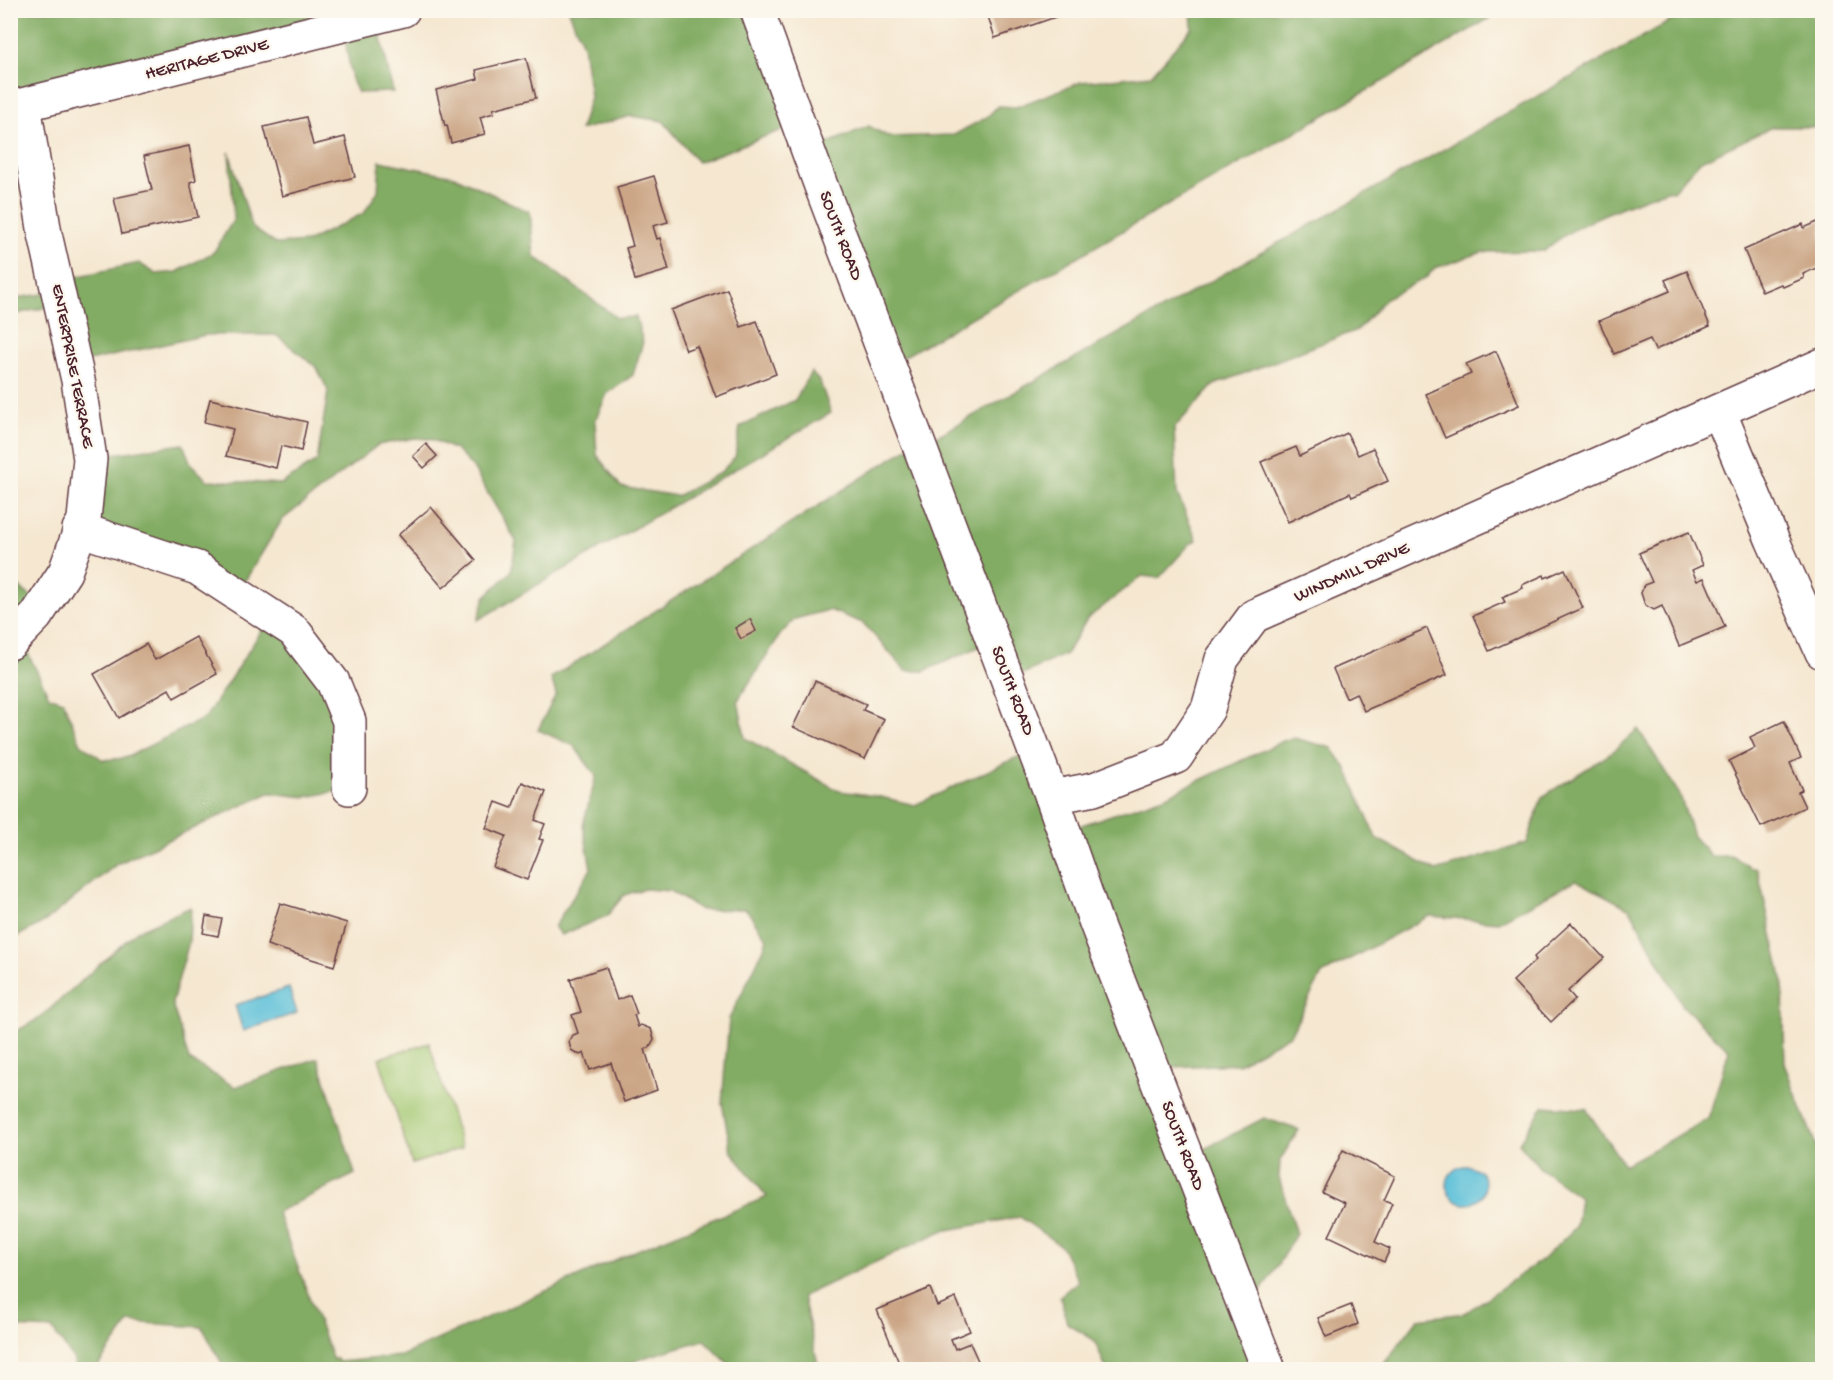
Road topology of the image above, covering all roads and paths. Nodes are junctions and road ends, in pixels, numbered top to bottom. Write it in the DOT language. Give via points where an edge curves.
graph roads {
  1 [pos="403,10"];
  2 [pos="758,10"];
  3 [pos="17,106"];
  4 [pos="1822,365"];
  5 [pos="1719,411"];
  6 [pos="79,529"];
  7 [pos="10,643"];
  8 [pos="1822,652"];
  9 [pos="348,788"];
  10 [pos="1052,797"];
  11 [pos="1269,1370"];
  1 -- 3 [label="street, HERITAGE DRIVE"];
  2 -- 10 [label="street, SOUTH ROAD"];
  3 -- 6 [label="street, ENTERPRISE TERRACE" via="78,380 90,459 84,519"];
  4 -- 5 [label="street, WINDMILL DRIVE"];
  5 -- 8 [label="street"];
  5 -- 10 [label="street, WINDMILL DRIVE" via="1254,616 1222,659 1208,709 1176,757 1094,789"];
  6 -- 7 [label="street, ENTERPRISE TERRACE" via="65,572 36,616"];
  6 -- 9 [label="street" via="197,568 294,631 333,681 349,721"];
  10 -- 11 [label="street, SOUTH ROAD" via="1096,923"];
}
